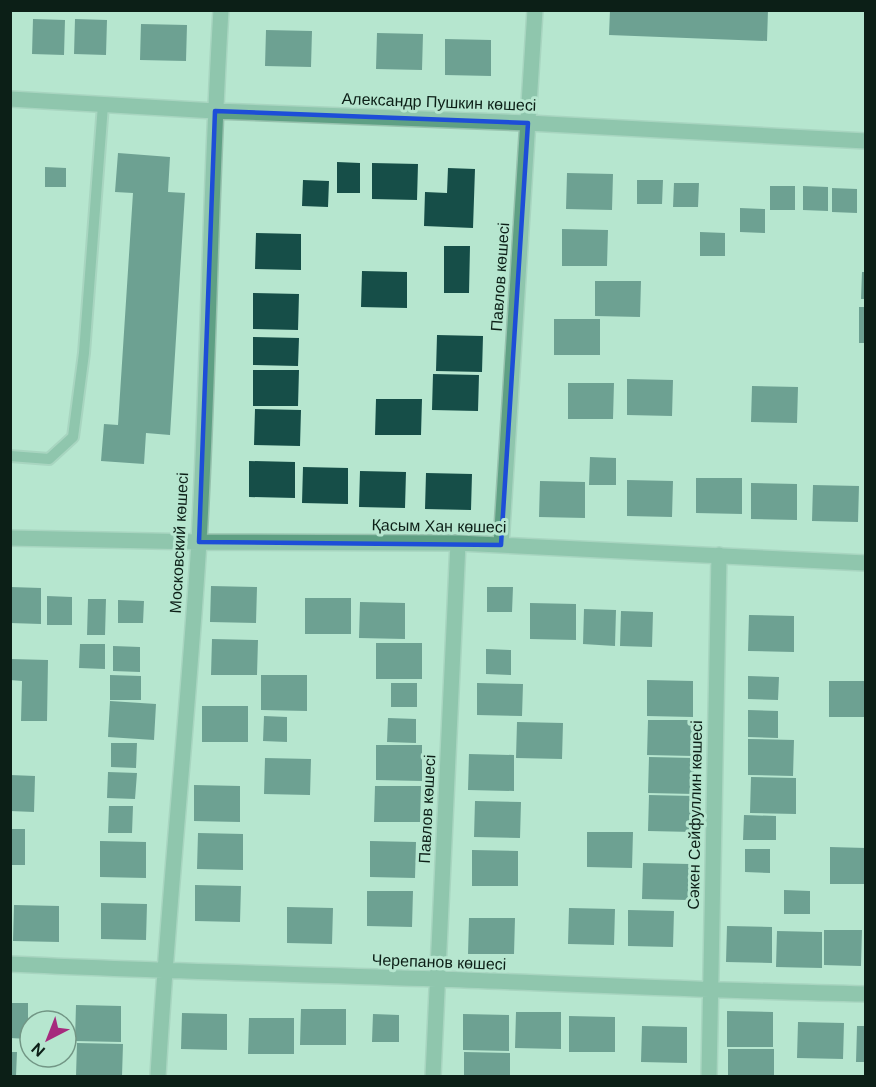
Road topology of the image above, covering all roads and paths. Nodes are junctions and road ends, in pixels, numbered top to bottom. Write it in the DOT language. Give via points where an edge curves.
graph roads {
  1 [pos="221,10"];
  2 [pos="535,10"];
  3 [pos="10,99"];
  4 [pos="103,105"];
  5 [pos="215,111"];
  6 [pos="528,123"];
  7 [pos="866,141"];
  8 [pos="10,456"];
  9 [pos="10,538"];
  10 [pos="199,542"];
  11 [pos="458,543"];
  12 [pos="501,545"];
  13 [pos="719,555"];
  14 [pos="866,563"];
  15 [pos="10,964"];
  16 [pos="164,971"];
  17 [pos="437,979"];
  18 [pos="709,991"];
  19 [pos="866,994"];
  20 [pos="158,1077"];
  21 [pos="433,1077"];
  22 [pos="709,1077"];
  1 -- 5 [label="street, Московский көшесі"];
  2 -- 6 [label="street, Павлов көшесі"];
  3 -- 4 [label="street, Александр Пушкин көшесі"];
  4 -- 5 [label="street, Александр Пушкин көшесі"];
  4 -- 8 [label="lane" via="85,342 73,437 49,459"];
  5 -- 6 [label="street, Александр Пушкин көшесі"];
  5 -- 10 [label="street, Московский көшесі"];
  6 -- 7 [label="street, Александр Пушкин көшесі"];
  6 -- 12 [label="street, Павлов көшесі"];
  9 -- 10 [label="street, Қасым Хан көшесі"];
  10 -- 11 [label="street, Қасым Хан көшесі"];
  10 -- 16 [label="street, Московский көшесі"];
  11 -- 12 [label="street, Қасым Хан көшесі"];
  11 -- 17 [label="street, Павлов көшесі"];
  12 -- 13 [label="street, Қасым Хан көшесі"];
  13 -- 14 [label="street, Қасым Хан көшесі"];
  13 -- 18 [label="street, Сәкен Сейфуллин көшесі"];
  15 -- 16 [label="street, Черепанов көшесі"];
  16 -- 17 [label="street, Черепанов көшесі"];
  16 -- 20 [label="street, Московский көшесі"];
  17 -- 18 [label="street, Черепанов көшесі"];
  17 -- 21 [label="street, Павлов көшесі"];
  18 -- 19 [label="street, Черепанов көшесі"];
  18 -- 22 [label="street, Сәкен Сейфуллин көшесі"];
}
